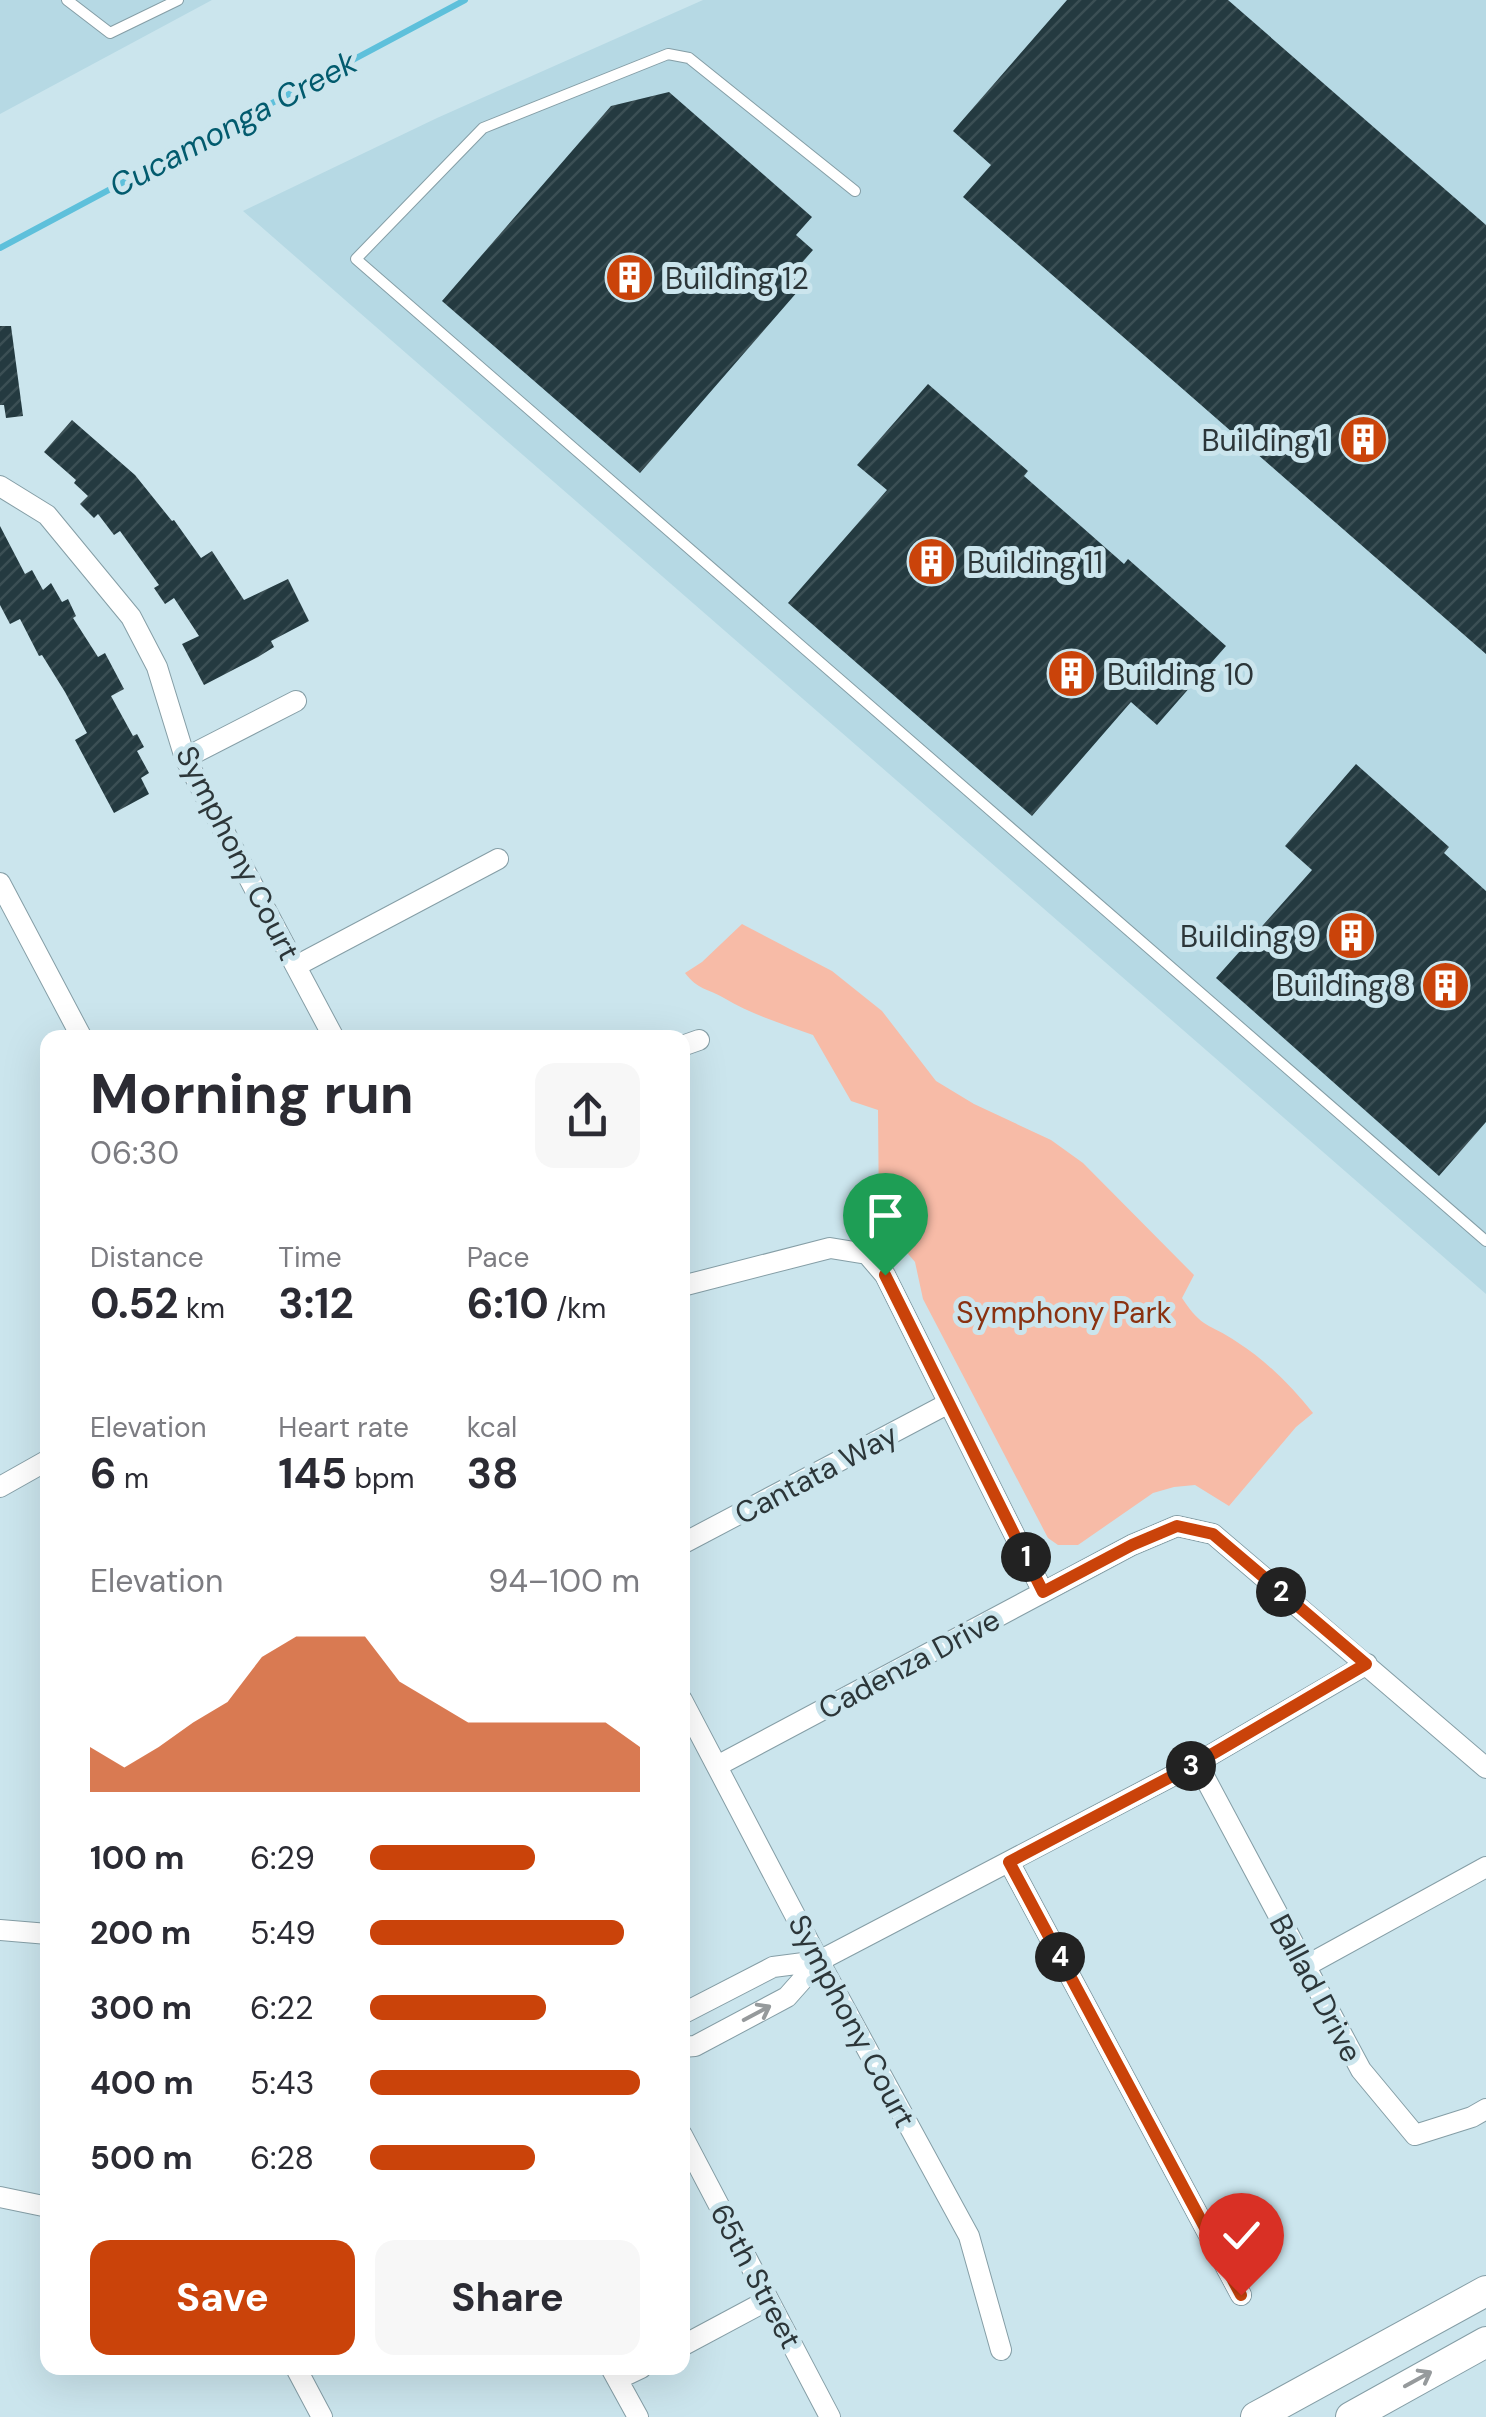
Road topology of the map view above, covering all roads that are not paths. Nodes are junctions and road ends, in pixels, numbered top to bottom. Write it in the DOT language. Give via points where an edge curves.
graph roads {
  1 [pos="68,0"];
  2 [pos="178,0"];
  3 [pos="854,191"];
  4 [pos="0,486"];
  5 [pos="296,701"];
  6 [pos="184,758"];
  7 [pos="498,859"];
  8 [pos="0,883"];
  9 [pos="296,966"];
  10 [pos="78,1030"];
  11 [pos="330,1030"];
  12 [pos="1486,1241"];
  13 [pos="690,1284"];
  14 [pos="949,1404"];
  15 [pos="40,1464"];
  16 [pos="0,1486"];
  17 [pos="690,1540"];
  18 [pos="1043,1592"];
  19 [pos="1366,1664"];
  20 [pos="690,1715"];
  21 [pos="1197,1763"];
  22 [pos="717,1766"];
  23 [pos="1486,1768"];
  24 [pos="1009,1862"];
  25 [pos="1486,1867"];
  26 [pos="0,1930"];
  27 [pos="40,1933"];
  28 [pos="819,1961"];
  29 [pos="1304,1966"];
  30 [pos="690,2010"];
  31 [pos="690,2046"];
  32 [pos="1486,2109"];
  33 [pos="690,2150"];
  34 [pos="0,2197"];
  35 [pos="40,2204"];
  36 [pos="1486,2291"];
  37 [pos="1241,2295"];
  38 [pos="768,2300"];
  39 [pos="690,2342"];
  40 [pos="1486,2342"];
  41 [pos="1001,2350"];
  42 [pos="300,2375"];
  43 [pos="616,2375"];
  44 [pos="322,2417"];
  45 [pos="638,2417"];
  46 [pos="830,2417"];
  47 [pos="1256,2417"];
  48 [pos="1350,2417"];
  1 -- 2 [label="lane" via="110,33"];
  3 -- 12 [label="lane" via="689,58 668,54 483,128 356,258"];
  4 -- 6 [label="street, Symphony Court" via="47,515 131,617 157,667"];
  5 -- 6 [label="street"];
  6 -- 9 [label="street, Symphony Court"];
  7 -- 9 [label="street"];
  8 -- 10 [label="street"];
  9 -- 11 [label="street, Symphony Court"];
  13 -- 14 [label="street" via="830,1248 867,1254 885,1275"];
  14 -- 17 [label="street, Cantata Way"];
  14 -- 18 [label="street"];
  15 -- 16 [label="street"];
  18 -- 19 [label="street, Cadenza Drive" via="1177,1526 1213,1534"];
  18 -- 22 [label="street, Cadenza Drive"];
  19 -- 21 [label="street"];
  19 -- 23 [label="street, Cadenza Drive"];
  20 -- 22 [label="street, Symphony Court"];
  21 -- 24 [label="street"];
  21 -- 29 [label="street, Ballad Drive"];
  22 -- 28 [label="street, Symphony Court"];
  24 -- 28 [label="street"];
  24 -- 37 [label="street"];
  25 -- 29 [label="street"];
  26 -- 27 [label="street"];
  28 -- 30 [label="street" via="774,1967"];
  31 -- 28 [label="street, one-way" via="787,1998"];
  28 -- 41 [label="street, Symphony Court" via="969,2236"];
  29 -- 32 [label="street, Ballad Drive" via="1361,2070 1414,2135"];
  33 -- 38 [label="street, 65th Street"];
  34 -- 35 [label="street"];
  36 -- 47 [label="main road"];
  38 -- 39 [label="street"];
  38 -- 46 [label="street, 65th Street"];
  48 -- 40 [label="main road, one-way"];
  42 -- 44 [label="street"];
  43 -- 45 [label="street"];
}
